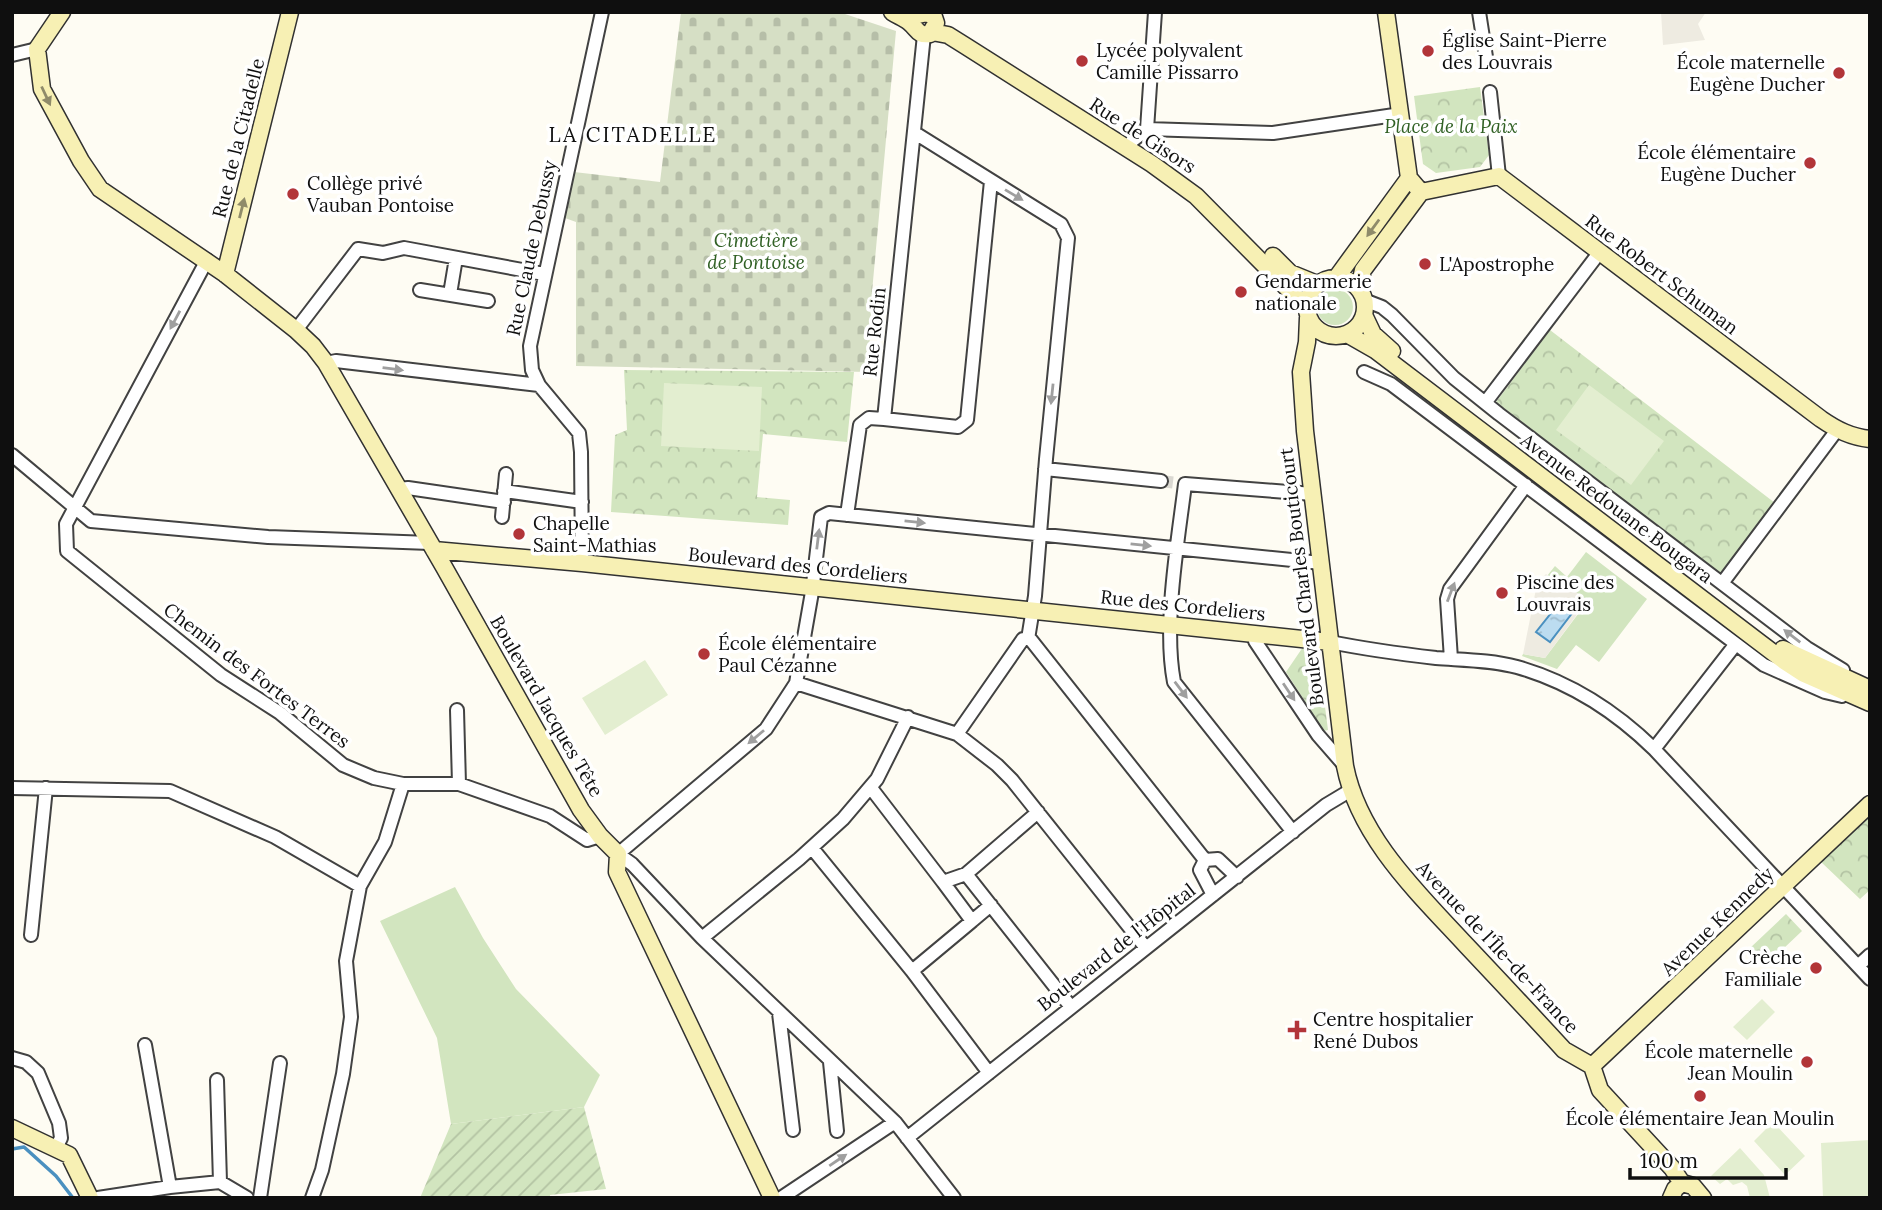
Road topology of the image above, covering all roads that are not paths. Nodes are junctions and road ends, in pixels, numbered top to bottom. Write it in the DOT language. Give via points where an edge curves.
graph roads {
  1 [pos="62,12"];
  2 [pos="290,12"];
  3 [pos="602,12"];
  4 [pos="892,12"];
  5 [pos="1155,12"];
  6 [pos="1386,12"];
  7 [pos="1479,12"];
  8 [pos="925,24"];
  9 [pos="37,49"];
  10 [pos="12,55"];
  11 [pos="1486,57"];
  12 [pos="1490,92"];
  13 [pos="1401,114"];
  14 [pos="1147,129"];
  15 [pos="915,134"];
  16 [pos="1132,141"];
  17 [pos="1499,176"];
  18 [pos="1409,178"];
  19 [pos="991,181"];
  20 [pos="1421,192"];
  21 [pos="1599,253"];
  22 [pos="456,258"];
  23 [pos="207,260"];
  24 [pos="225,274"];
  25 [pos="544,274"];
  26 [pos="1337,277"];
  27 [pos="1317,284"];
  28 [pos="420,290"];
  29 [pos="450,294"];
  30 [pos="488,301"];
  31 [pos="1362,301"];
  32 [pos="1307,312"];
  33 [pos="296,330"];
  34 [pos="1347,334"];
  35 [pos="1329,335"];
  36 [pos="1304,359"];
  37 [pos="326,363"];
  38 [pos="1397,366"];
  39 [pos="1364,372"];
  40 [pos="1391,384"];
  41 [pos="539,385"];
  42 [pos="1485,403"];
  43 [pos="884,419"];
  44 [pos="1837,430"];
  45 [pos="1870,439"];
  46 [pos="12,455"];
  47 [pos="1045,469"];
  48 [pos="506,474"];
  49 [pos="1161,481"];
  50 [pos="1526,485"];
  51 [pos="399,489"];
  52 [pos="1312,494"];
  53 [pos="504,496"];
  54 [pos="582,502"];
  55 [pos="75,507"];
  56 [pos="847,515"];
  57 [pos="502,517"];
  58 [pos="1040,535"];
  59 [pos="432,547"];
  60 [pos="1177,548"];
  61 [pos="582,563"];
  62 [pos="1321,563"];
  63 [pos="1723,582"];
  64 [pos="812,588"];
  65 [pos="1032,611"];
  66 [pos="1171,624"];
  67 [pos="1255,634"];
  68 [pos="1028,639"];
  69 [pos="1330,642"];
  70 [pos="1735,645"];
  71 [pos="1451,659"];
  72 [pos="796,683"];
  73 [pos="1870,688"];
  74 [pos="1870,702"];
  75 [pos="457,710"];
  76 [pos="908,717"];
  77 [pos="957,734"];
  78 [pos="1654,749"];
  79 [pos="1345,766"];
  80 [pos="458,784"];
  81 [pos="403,785"];
  82 [pos="12,788"];
  83 [pos="46,788"];
  84 [pos="871,788"];
  85 [pos="1351,790"];
  86 [pos="1870,804"];
  87 [pos="1038,813"];
  88 [pos="1293,832"];
  89 [pos="600,836"];
  90 [pos="812,848"];
  91 [pos="618,854"];
  92 [pos="1205,860"];
  93 [pos="966,874"];
  94 [pos="1237,877"];
  95 [pos="943,882"];
  96 [pos="359,886"];
  97 [pos="1784,886"];
  98 [pos="1213,895"];
  99 [pos="991,905"];
  100 [pos="972,921"];
  101 [pos="31,935"];
  102 [pos="702,938"];
  103 [pos="1146,948"];
  104 [pos="1870,955"];
  105 [pos="1858,966"];
  106 [pos="912,971"];
  107 [pos="1870,979"];
  108 [pos="1071,1007"];
  109 [pos="779,1013"];
  110 [pos="145,1045"];
  111 [pos="12,1058"];
  112 [pos="830,1062"];
  113 [pos="280,1063"];
  114 [pos="1592,1066"];
  115 [pos="989,1073"];
  116 [pos="217,1080"];
  117 [pos="895,1122"];
  118 [pos="12,1128"];
  119 [pos="793,1130"];
  120 [pos="837,1131"];
  121 [pos="907,1138"];
  122 [pos="56,1148"];
  123 [pos="220,1182"];
  124 [pos="1682,1183"];
  125 [pos="170,1186"];
  126 [pos="90,1198"];
  127 [pos="98,1198"];
  128 [pos="247,1198"];
  129 [pos="260,1198"];
  130 [pos="312,1198"];
  131 [pos="772,1198"];
  132 [pos="781,1198"];
  133 [pos="954,1198"];
  134 [pos="1671,1198"];
  135 [pos="1703,1198"];
  1 -- 9 [label="street"];
  24 -- 2 [label="street, Rue de la Citadelle, one-way"];
  3 -- 25 [label="street, Rue Claude Debussy"];
  4 -- 8 [label="street, Rue de Gisors"];
  5 -- 14 [label="street"];
  6 -- 13 [label="street"];
  7 -- 11 [label="street"];
  8 -- 15 [label="street, Rue Rodin"];
  8 -- 16 [label="street, Rue de Gisors" via="975,41"];
  8 -- 32 [label="street, Rue de Gisors" via="1175,180 1211,209"];
  9 -- 10 [label="street"];
  9 -- 23 [label="street, Boulevard Jacques Tête, one-way" via="42,89 100,189"];
  12 -- 17 [label="street"];
  13 -- 14 [label="street" via="1273,133"];
  13 -- 18 [label="street"];
  14 -- 16 [label="street"];
  15 -- 19 [label="street"];
  15 -- 43 [label="street, Rue Rodin"];
  16 -- 27 [label="street, Rue de Gisors" via="1201,187 1290,273"];
  17 -- 20 [label="street"];
  17 -- 21 [label="street, Rue Robert Schuman"];
  18 -- 20 [label="street"];
  18 -- 26 [label="street, one-way"];
  19 -- 43 [label="street" via="967,420 958,428"];
  19 -- 47 [label="street, one-way" via="1061,223 1068,238"];
  20 -- 31 [label="street" via="1363,270"];
  21 -- 42 [label="street"];
  21 -- 44 [label="street, Rue Robert Schuman"];
  22 -- 25 [label="street"];
  22 -- 29 [label="street"];
  22 -- 33 [label="street" via="404,248 383,253 358,249"];
  23 -- 24 [label="street, Boulevard Jacques Tête"];
  23 -- 55 [label="street, one-way"];
  24 -- 33 [label="street, Boulevard Jacques Tête"];
  25 -- 41 [label="street, Rue Claude Debussy" via="530,346"];
  26 -- 27 [label="street"];
  26 -- 31 [label="street" via="1353,282"];
  27 -- 32 [label="street" via="1307,298"];
  28 -- 29 [label="street"];
  29 -- 30 [label="street"];
  31 -- 34 [label="street" via="1357,326"];
  31 -- 42 [label="street, Avenue Redouane Bougara" via="1392,315"];
  31 -- 73 [label="street, Avenue Redouane Bougara" via="1373,334 1381,342 1765,637 1793,655"];
  32 -- 35 [label="street" via="1320,332"];
  32 -- 36 [label="street, Boulevard Charles Bouticourt"];
  33 -- 37 [label="street, Boulevard Jacques Tête"];
  34 -- 35 [label="street"];
  34 -- 38 [label="street, Avenue Redouane Bougara"];
  35 -- 36 [label="street"];
  36 -- 52 [label="street, Boulevard Charles Bouticourt" via="1301,372"];
  37 -- 41 [label="street, one-way"];
  37 -- 51 [label="street, Boulevard Jacques Tête"];
  38 -- 40 [label="street"];
  38 -- 74 [label="street, Avenue Redouane Bougara" via="1784,661"];
  39 -- 40 [label="street, Avenue Redouane Bougara"];
  40 -- 50 [label="street, Avenue Redouane Bougara"];
  41 -- 54 [label="street, Rue Claude Debussy" via="579,433"];
  42 -- 63 [label="street, Avenue Redouane Bougara"];
  43 -- 56 [label="street" via="869,418 860,425"];
  44 -- 45 [label="street, Rue Robert Schuman"];
  44 -- 63 [label="street"];
  46 -- 55 [label="street"];
  47 -- 49 [label="street"];
  47 -- 58 [label="street"];
  48 -- 53 [label="street"];
  50 -- 70 [label="street, Avenue Redouane Bougara"];
  71 -- 50 [label="street, one-way" via="1448,594"];
  51 -- 53 [label="street"];
  51 -- 59 [label="street, Boulevard Jacques Tête"];
  52 -- 60 [label="street" via="1185,484"];
  52 -- 62 [label="street, Boulevard Charles Bouticourt"];
  53 -- 54 [label="street"];
  53 -- 57 [label="street"];
  54 -- 61 [label="street, Rue Claude Debussy"];
  55 -- 59 [label="street" via="91,521 105,523"];
  55 -- 81 [label="street, Chemin des Fortes Terres" via="66,524 67,551 221,675 280,713 343,765"];
  56 -- 58 [label="street, one-way"];
  64 -- 56 [label="street, one-way" via="821,517"];
  58 -- 60 [label="street, one-way"];
  58 -- 65 [label="street"];
  59 -- 61 [label="street, Boulevard des Cordeliers"];
  59 -- 89 [label="street, Boulevard Jacques Tête"];
  60 -- 62 [label="street"];
  60 -- 66 [label="street"];
  61 -- 64 [label="street, Boulevard des Cordeliers"];
  62 -- 69 [label="street, Boulevard Charles Bouticourt"];
  73 -- 63 [label="street, Avenue Redouane Bougara, one-way" via="1807,648"];
  64 -- 65 [label="street, Boulevard des Cordeliers"];
  64 -- 72 [label="street"];
  65 -- 66 [label="street, Rue des Cordeliers"];
  65 -- 68 [label="street"];
  66 -- 67 [label="street, Rue des Cordeliers"];
  66 -- 88 [label="street, one-way" via="1174,682"];
  67 -- 69 [label="street, Rue des Cordeliers"];
  67 -- 79 [label="street, one-way" via="1255,641 1318,735"];
  68 -- 77 [label="street" via="1023,639"];
  68 -- 92 [label="street"];
  69 -- 71 [label="street"];
  69 -- 79 [label="street, Boulevard Charles Bouticourt"];
  70 -- 74 [label="street, Avenue Redouane Bougara" via="1764,665 1825,692"];
  70 -- 78 [label="street"];
  71 -- 78 [label="street" via="1517,667 1564,685 1613,713"];
  72 -- 76 [label="street"];
  72 -- 91 [label="street, one-way" via="766,729"];
  75 -- 80 [label="street"];
  76 -- 77 [label="street"];
  76 -- 84 [label="street"];
  77 -- 87 [label="street" via="997,765"];
  78 -- 97 [label="street"];
  79 -- 85 [label="street, Boulevard Charles Bouticourt"];
  80 -- 81 [label="street, Chemin des Fortes Terres"];
  80 -- 89 [label="street, Chemin des Fortes Terres" via="550,816 587,840"];
  81 -- 96 [label="street" via="385,842"];
  82 -- 83 [label="street"];
  83 -- 96 [label="street" via="170,791 275,837"];
  83 -- 101 [label="street"];
  84 -- 90 [label="street"];
  84 -- 95 [label="street"];
  85 -- 88 [label="street, Boulevard de l'Hôpital"];
  85 -- 114 [label="street, Avenue de l'Île-de-France" via="1384,850 1410,885 1564,1050"];
  86 -- 97 [label="street, Avenue Kennedy"];
  87 -- 93 [label="street"];
  87 -- 103 [label="street"];
  88 -- 94 [label="street, Boulevard de l'Hôpital"];
  89 -- 91 [label="street, Boulevard Jacques Tête"];
  90 -- 102 [label="street"];
  90 -- 106 [label="street"];
  91 -- 102 [label="street"];
  91 -- 131 [label="street" via="617,872"];
  92 -- 94 [label="street" via="1218,859"];
  92 -- 98 [label="street" via="1200,870"];
  93 -- 95 [label="street"];
  93 -- 99 [label="street"];
  94 -- 98 [label="street, Boulevard de l'Hôpital"];
  95 -- 100 [label="street"];
  96 -- 130 [label="street" via="346,961 351,1017 343,1074"];
  97 -- 105 [label="street"];
  97 -- 114 [label="street, Avenue Kennedy"];
  98 -- 103 [label="street, Boulevard de l'Hôpital"];
  99 -- 100 [label="street"];
  99 -- 108 [label="street"];
  100 -- 106 [label="street"];
  102 -- 109 [label="street"];
  103 -- 108 [label="street, Boulevard de l'Hôpital"];
  104 -- 105 [label="street"];
  105 -- 107 [label="street"];
  106 -- 115 [label="street"];
  108 -- 115 [label="street, Boulevard de l'Hôpital"];
  109 -- 112 [label="street"];
  109 -- 119 [label="street"];
  110 -- 125 [label="street"];
  111 -- 122 [label="street" via="26,1062 38,1073 59,1123 61,1138"];
  112 -- 117 [label="street"];
  112 -- 120 [label="street"];
  113 -- 129 [label="street"];
  114 -- 124 [label="street" via="1600,1090"];
  115 -- 121 [label="street, Boulevard de l'Hôpital"];
  116 -- 123 [label="street"];
  117 -- 121 [label="street"];
  132 -- 117 [label="street, one-way"];
  118 -- 122 [label="street"];
  121 -- 133 [label="street"];
  122 -- 126 [label="street" via="73,1160"];
  123 -- 125 [label="street"];
  123 -- 128 [label="street"];
  124 -- 134 [label="street"];
  124 -- 135 [label="street" via="1693,1186"];
  125 -- 127 [label="street"];
}
